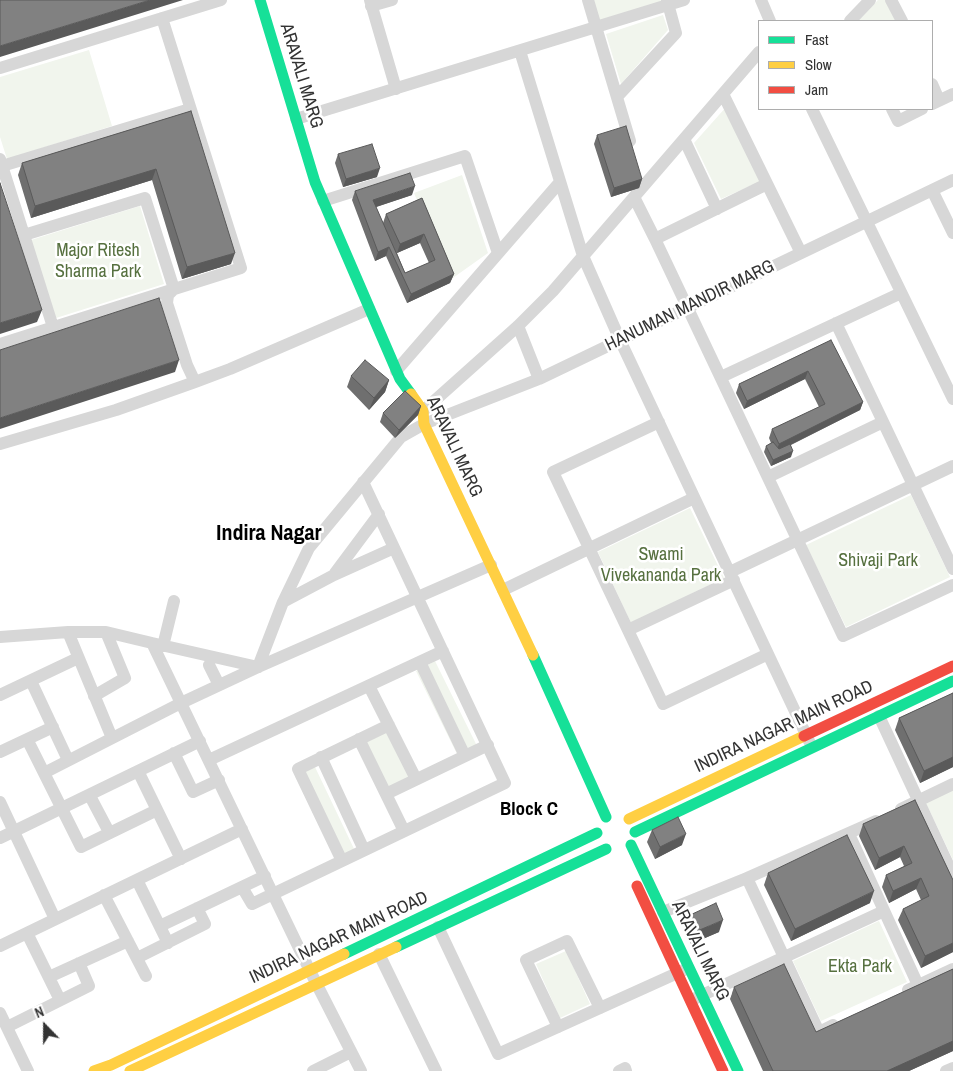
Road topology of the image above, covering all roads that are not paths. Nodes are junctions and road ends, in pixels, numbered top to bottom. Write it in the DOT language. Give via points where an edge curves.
graph roads {
  1 [pos="221,0"];
  2 [pos="260,0"];
  3 [pos="392,0"];
  4 [pos="588,0"];
  5 [pos="684,0"];
  6 [pos="761,0"];
  7 [pos="870,0"];
  8 [pos="891,0"];
  9 [pos="668,2"];
  10 [pos="371,3"];
  11 [pos="162,18"];
  12 [pos="770,20"];
  13 [pos="851,20"];
  14 [pos="901,20"];
  15 [pos="596,27"];
  16 [pos="520,51"];
  17 [pos="758,53"];
  18 [pos="0,68"];
  19 [pos="933,88"];
  20 [pos="396,89"];
  21 [pos="723,94"];
  22 [pos="953,94"];
  23 [pos="617,97"];
  24 [pos="936,102"];
  25 [pos="190,109"];
  26 [pos="812,110"];
  27 [pos="892,110"];
  28 [pos="920,110"];
  29 [pos="296,120"];
  30 [pos="684,139"];
  31 [pos="632,151"];
  32 [pos="1,163"];
  33 [pos="637,169"];
  34 [pos="953,180"];
  35 [pos="560,182"];
  36 [pos="767,184"];
  37 [pos="932,190"];
  38 [pos="638,192"];
  39 [pos="323,201"];
  40 [pos="717,208"];
  41 [pos="867,221"];
  42 [pos="953,233"];
  43 [pos="24,235"];
  44 [pos="655,239"];
  45 [pos="498,253"];
  46 [pos="801,253"];
  47 [pos="583,256"];
  48 [pos="174,289"];
  49 [pos="902,293"];
  50 [pos="687,307"];
  51 [pos="368,309"];
  52 [pos="836,323"];
  53 [pos="518,326"];
  54 [pos="53,327"];
  55 [pos="620,340"];
  56 [pos="0,344"];
  57 [pos="396,371"];
  58 [pos="721,378"];
  59 [pos="539,379"];
  60 [pos="195,382"];
  61 [pos="950,384"];
  62 [pos="953,400"];
  63 [pos="422,411"];
  64 [pos="659,422"];
  65 [pos="883,422"];
  66 [pos="424,424"];
  67 [pos="0,444"];
  68 [pos="953,466"];
  69 [pos="768,477"];
  70 [pos="363,482"];
  71 [pos="913,485"];
  72 [pos="694,498"];
  73 [pos="379,514"];
  74 [pos="798,540"];
  75 [pos="394,548"];
  76 [pos="589,548"];
  77 [pos="491,566"];
  78 [pos="953,569"];
  79 [pos="334,575"];
  80 [pos="732,576"];
  81 [pos="953,585"];
  82 [pos="503,590"];
  83 [pos="418,598"];
  84 [pos="174,601"];
  85 [pos="283,602"];
  86 [pos="628,630"];
  87 [pos="68,632"];
  88 [pos="106,632"];
  89 [pos="0,637"];
  90 [pos="157,645"];
  91 [pos="444,651"];
  92 [pos="768,654"];
  93 [pos="78,658"];
  94 [pos="420,662"];
  95 [pos="209,666"];
  96 [pos="953,666"];
  97 [pos="258,667"];
  98 [pos="31,680"];
  99 [pos="953,681"];
  100 [pos="219,685"];
  101 [pos="369,686"];
  102 [pos="0,696"];
  103 [pos="94,696"];
  104 [pos="181,703"];
  105 [pos="879,716"];
  106 [pos="389,725"];
  107 [pos="53,727"];
  108 [pos="807,735"];
  109 [pos="112,738"];
  110 [pos="27,739"];
  111 [pos="359,740"];
  112 [pos="200,741"];
  113 [pos="488,745"];
  114 [pos="812,748"];
  115 [pos="0,752"];
  116 [pos="174,753"];
  117 [pos="465,756"];
  118 [pos="321,757"];
  119 [pos="68,760"];
  120 [pos="210,760"];
  121 [pos="138,771"];
  122 [pos="44,773"];
  123 [pos="416,779"];
  124 [pos="219,780"];
  125 [pos="953,784"];
  126 [pos="386,794"];
  127 [pos="90,796"];
  128 [pos="918,800"];
  129 [pos="0,802"];
  130 [pos="62,809"];
  131 [pos="157,810"];
  132 [pos="606,817"];
  133 [pos="630,819"];
  134 [pos="242,829"];
  135 [pos="404,831"];
  136 [pos="14,832"];
  137 [pos="109,832"];
  138 [pos="636,832"];
  139 [pos="597,833"];
  140 [pos="849,834"];
  141 [pos="0,838"];
  142 [pos="618,849"];
  143 [pos="364,850"];
  144 [pos="181,858"];
  145 [pos="342,861"];
  146 [pos="953,875"];
  147 [pos="265,876"];
  148 [pos="633,878"];
  149 [pos="747,878"];
  150 [pos="136,880"];
  151 [pos="242,887"];
  152 [pos="274,894"];
  153 [pos="104,895"];
  154 [pos="197,908"];
  155 [pos="884,911"];
  156 [pos="662,912"];
  157 [pos="55,920"];
  158 [pos="160,926"];
  159 [pos="438,927"];
  160 [pos="26,933"];
  161 [pos="2,941"];
  162 [pos="128,941"];
  163 [pos="168,942"];
  164 [pos="379,954"];
  165 [pos="137,958"];
  166 [pos="783,958"];
  167 [pos="79,963"];
  168 [pos="953,968"];
  169 [pos="683,970"];
  170 [pos="310,971"];
  171 [pos="146,976"];
  172 [pos="49,977"];
  173 [pos="316,984"];
  174 [pos="918,985"];
  175 [pos="900,994"];
  176 [pos="696,998"];
  177 [pos="60,1000"];
  178 [pos="600,1008"];
  179 [pos="2,1019"];
  180 [pos="846,1020"];
  181 [pos="558,1027"];
  182 [pos="351,1052"];
  183 [pos="953,1068"];
  184 [pos="28,1071"];
  185 [pos="94,1071"];
  186 [pos="130,1071"];
  187 [pos="312,1071"];
  188 [pos="361,1071"];
  189 [pos="436,1071"];
  190 [pos="619,1071"];
  191 [pos="626,1071"];
  192 [pos="723,1071"];
  193 [pos="738,1071"];
  194 [pos="946,1071"];
  1 -- 11 [label="street"];
  2 -- 29 [label="street, ARAVALI MARG"];
  3 -- 10 [label="street"];
  4 -- 15 [label="street"];
  5 -- 9 [label="street"];
  6 -- 12 [label="street"];
  7 -- 13 [label="street"];
  8 -- 14 [label="street"];
  9 -- 15 [label="street"];
  9 -- 23 [label="street" via="676,33"];
  10 -- 20 [label="street"];
  11 -- 18 [label="street"];
  11 -- 25 [label="street"];
  15 -- 16 [label="street"];
  15 -- 23 [label="street"];
  16 -- 20 [label="street"];
  16 -- 35 [label="street"];
  17 -- 21 [label="street"];
  19 -- 24 [label="street"];
  20 -- 29 [label="street"];
  21 -- 30 [label="street"];
  21 -- 36 [label="street"];
  22 -- 24 [label="street"];
  23 -- 31 [label="street"];
  25 -- 32 [label="street"];
  25 -- 48 [label="street" via="241,268"];
  26 -- 41 [label="street"];
  27 -- 28 [label="street" via="898,121"];
  29 -- 39 [label="street, ARAVALI MARG" via="314,182"];
  30 -- 38 [label="street"];
  30 -- 40 [label="street"];
  32 -- 43 [label="street"];
  33 -- 38 [label="street"];
  34 -- 37 [label="street, HANUMAN MANDIR MARG"];
  35 -- 45 [label="street"];
  35 -- 47 [label="street"];
  36 -- 40 [label="street"];
  36 -- 46 [label="street"];
  37 -- 41 [label="street, HANUMAN MANDIR MARG"];
  37 -- 42 [label="street"];
  38 -- 44 [label="street"];
  38 -- 47 [label="street"];
  39 -- 45 [label="street" via="465,156"];
  39 -- 51 [label="street, ARAVALI MARG"];
  40 -- 44 [label="street"];
  41 -- 46 [label="street, HANUMAN MANDIR MARG"];
  41 -- 49 [label="street"];
  43 -- 48 [label="street" via="145,198"];
  43 -- 54 [label="street"];
  44 -- 50 [label="street"];
  45 -- 57 [label="street"];
  46 -- 50 [label="street, HANUMAN MANDIR MARG"];
  47 -- 53 [label="street"];
  47 -- 55 [label="street"];
  48 -- 54 [label="street"];
  48 -- 60 [label="street" via="168,295 167,303"];
  49 -- 52 [label="street"];
  49 -- 61 [label="street"];
  50 -- 55 [label="street, HANUMAN MANDIR MARG"];
  50 -- 58 [label="street"];
  51 -- 57 [label="street, ARAVALI MARG"];
  51 -- 60 [label="street"];
  52 -- 58 [label="street"];
  52 -- 65 [label="street"];
  53 -- 59 [label="street"];
  53 -- 63 [label="street"];
  54 -- 56 [label="street"];
  55 -- 59 [label="street, HANUMAN MANDIR MARG"];
  55 -- 64 [label="street"];
  57 -- 63 [label="street, ARAVALI MARG"];
  58 -- 69 [label="street"];
  59 -- 66 [label="street, HANUMAN MANDIR MARG"];
  60 -- 67 [label="street" via="116,410"];
  61 -- 62 [label="street"];
  63 -- 66 [label="street, ARAVALI MARG"];
  64 -- 72 [label="street"];
  64 -- 76 [label="street" via="553,472"];
  65 -- 69 [label="street"];
  65 -- 71 [label="street"];
  66 -- 70 [label="street, HANUMAN MANDIR MARG" via="401,438"];
  66 -- 77 [label="street, ARAVALI MARG"];
  68 -- 71 [label="street"];
  69 -- 74 [label="street"];
  70 -- 73 [label="street"];
  70 -- 85 [label="street, HANUMAN MANDIR MARG" via="309,548"];
  71 -- 74 [label="street"];
  71 -- 78 [label="street"];
  72 -- 76 [label="street"];
  72 -- 80 [label="street"];
  73 -- 75 [label="street"];
  73 -- 79 [label="street"];
  74 -- 80 [label="street"];
  74 -- 81 [label="street" via="843,636"];
  75 -- 79 [label="street"];
  75 -- 83 [label="street"];
  76 -- 82 [label="street"];
  76 -- 86 [label="street"];
  77 -- 82 [label="street, ARAVALI MARG"];
  77 -- 83 [label="street"];
  79 -- 85 [label="street"];
  80 -- 86 [label="street"];
  80 -- 92 [label="street"];
  82 -- 132 [label="street, ARAVALI MARG"];
  83 -- 91 [label="street"];
  83 -- 97 [label="street"];
  84 -- 90 [label="street"];
  85 -- 97 [label="street, HANUMAN MANDIR MARG"];
  86 -- 92 [label="street" via="663,704"];
  87 -- 88 [label="street"];
  87 -- 89 [label="street"];
  87 -- 93 [label="street"];
  88 -- 90 [label="street"];
  88 -- 103 [label="street" via="125,678"];
  90 -- 97 [label="street"];
  90 -- 104 [label="street"];
  91 -- 94 [label="street"];
  91 -- 113 [label="street"];
  92 -- 108 [label="street"];
  93 -- 98 [label="street"];
  93 -- 103 [label="street"];
  94 -- 101 [label="street"];
  94 -- 117 [label="street"];
  95 -- 100 [label="street"];
  96 -- 108 [label="street, INDIRA NAGAR MAIN ROAD"];
  97 -- 100 [label="street"];
  98 -- 102 [label="street"];
  98 -- 107 [label="street"];
  99 -- 105 [label="street, INDIRA NAGAR MAIN ROAD"];
  100 -- 104 [label="street"];
  101 -- 106 [label="street"];
  101 -- 120 [label="street"];
  103 -- 109 [label="street"];
  104 -- 109 [label="street"];
  104 -- 112 [label="street"];
  105 -- 114 [label="street, INDIRA NAGAR MAIN ROAD"];
  105 -- 128 [label="street"];
  106 -- 111 [label="street"];
  106 -- 123 [label="street"];
  107 -- 110 [label="street"];
  107 -- 119 [label="street"];
  108 -- 114 [label="street"];
  108 -- 133 [label="street, INDIRA NAGAR MAIN ROAD"];
  109 -- 119 [label="street"];
  110 -- 115 [label="street"];
  110 -- 122 [label="street"];
  111 -- 118 [label="street"];
  111 -- 126 [label="street"];
  112 -- 116 [label="street"];
  112 -- 120 [label="street"];
  113 -- 117 [label="street"];
  113 -- 135 [label="street" via="505,783"];
  114 -- 138 [label="street, INDIRA NAGAR MAIN ROAD"];
  116 -- 121 [label="street"];
  116 -- 124 [label="street" via="193,792"];
  117 -- 123 [label="street"];
  118 -- 143 [label="street"];
  118 -- 145 [label="street" via="298,772"];
  119 -- 122 [label="street"];
  120 -- 124 [label="street"];
  121 -- 127 [label="street"];
  121 -- 131 [label="street"];
  122 -- 130 [label="street"];
  123 -- 126 [label="street"];
  124 -- 134 [label="street"];
  125 -- 128 [label="street"];
  126 -- 135 [label="street"];
  127 -- 130 [label="street"];
  127 -- 137 [label="street"];
  128 -- 140 [label="street"];
  128 -- 146 [label="street"];
  129 -- 136 [label="street"];
  130 -- 136 [label="street"];
  130 -- 137 [label="street" via="80,847"];
  131 -- 137 [label="street"];
  131 -- 144 [label="street"];
  132 -- 133 [label="street" via="620,814"];
  132 -- 139 [label="street" via="600,822"];
  133 -- 138 [label="street"];
  134 -- 144 [label="street"];
  134 -- 147 [label="street"];
  135 -- 143 [label="street"];
  136 -- 141 [label="street"];
  136 -- 157 [label="street"];
  138 -- 142 [label="street"];
  139 -- 142 [label="street" via="600,843"];
  139 -- 170 [label="street, INDIRA NAGAR MAIN ROAD"];
  140 -- 149 [label="street"];
  140 -- 155 [label="street"];
  142 -- 156 [label="street, ARAVALI MARG"];
  142 -- 159 [label="street, INDIRA NAGAR MAIN ROAD"];
  143 -- 145 [label="street"];
  144 -- 150 [label="street"];
  145 -- 152 [label="street"];
  147 -- 151 [label="street"];
  147 -- 152 [label="street"];
  148 -- 169 [label="street, ARAVALI MARG"];
  149 -- 156 [label="street"];
  149 -- 166 [label="street"];
  150 -- 153 [label="street"];
  150 -- 158 [label="street"];
  151 -- 152 [label="street" via="251,904"];
  151 -- 154 [label="street"];
  152 -- 170 [label="street"];
  153 -- 157 [label="street"];
  153 -- 162 [label="street"];
  154 -- 158 [label="street"];
  154 -- 163 [label="street" via="205,924"];
  155 -- 166 [label="street"];
  155 -- 174 [label="street"];
  156 -- 169 [label="street, ARAVALI MARG"];
  157 -- 160 [label="street"];
  158 -- 163 [label="street"];
  159 -- 164 [label="street, INDIRA NAGAR MAIN ROAD"];
  159 -- 181 [label="street" via="498,1054"];
  160 -- 161 [label="street"];
  160 -- 172 [label="street"];
  162 -- 165 [label="street"];
  162 -- 167 [label="street"];
  163 -- 165 [label="street"];
  164 -- 173 [label="street, INDIRA NAGAR MAIN ROAD"];
  164 -- 189 [label="street"];
  165 -- 171 [label="street"];
  166 -- 176 [label="street"];
  166 -- 180 [label="street" via="819,1032"];
  167 -- 172 [label="street"];
  167 -- 177 [label="street" via="89,986"];
  168 -- 174 [label="street"];
  169 -- 176 [label="street, ARAVALI MARG"];
  169 -- 178 [label="street"];
  170 -- 173 [label="street"];
  170 -- 185 [label="street, INDIRA NAGAR MAIN ROAD"];
  172 -- 177 [label="street"];
  173 -- 182 [label="street"];
  173 -- 186 [label="street, INDIRA NAGAR MAIN ROAD"];
  174 -- 175 [label="street"];
  176 -- 192 [label="street, ARAVALI MARG"];
  176 -- 193 [label="street, ARAVALI MARG"];
  177 -- 179 [label="street"];
  178 -- 181 [label="street"];
  178 -- 181 [label="street" via="567,940 526,960"];
  179 -- 184 [label="street"];
  182 -- 187 [label="street"];
  182 -- 188 [label="street"];
  183 -- 194 [label="street"];
  190 -- 191 [label="street" via="624,1068"];
}
